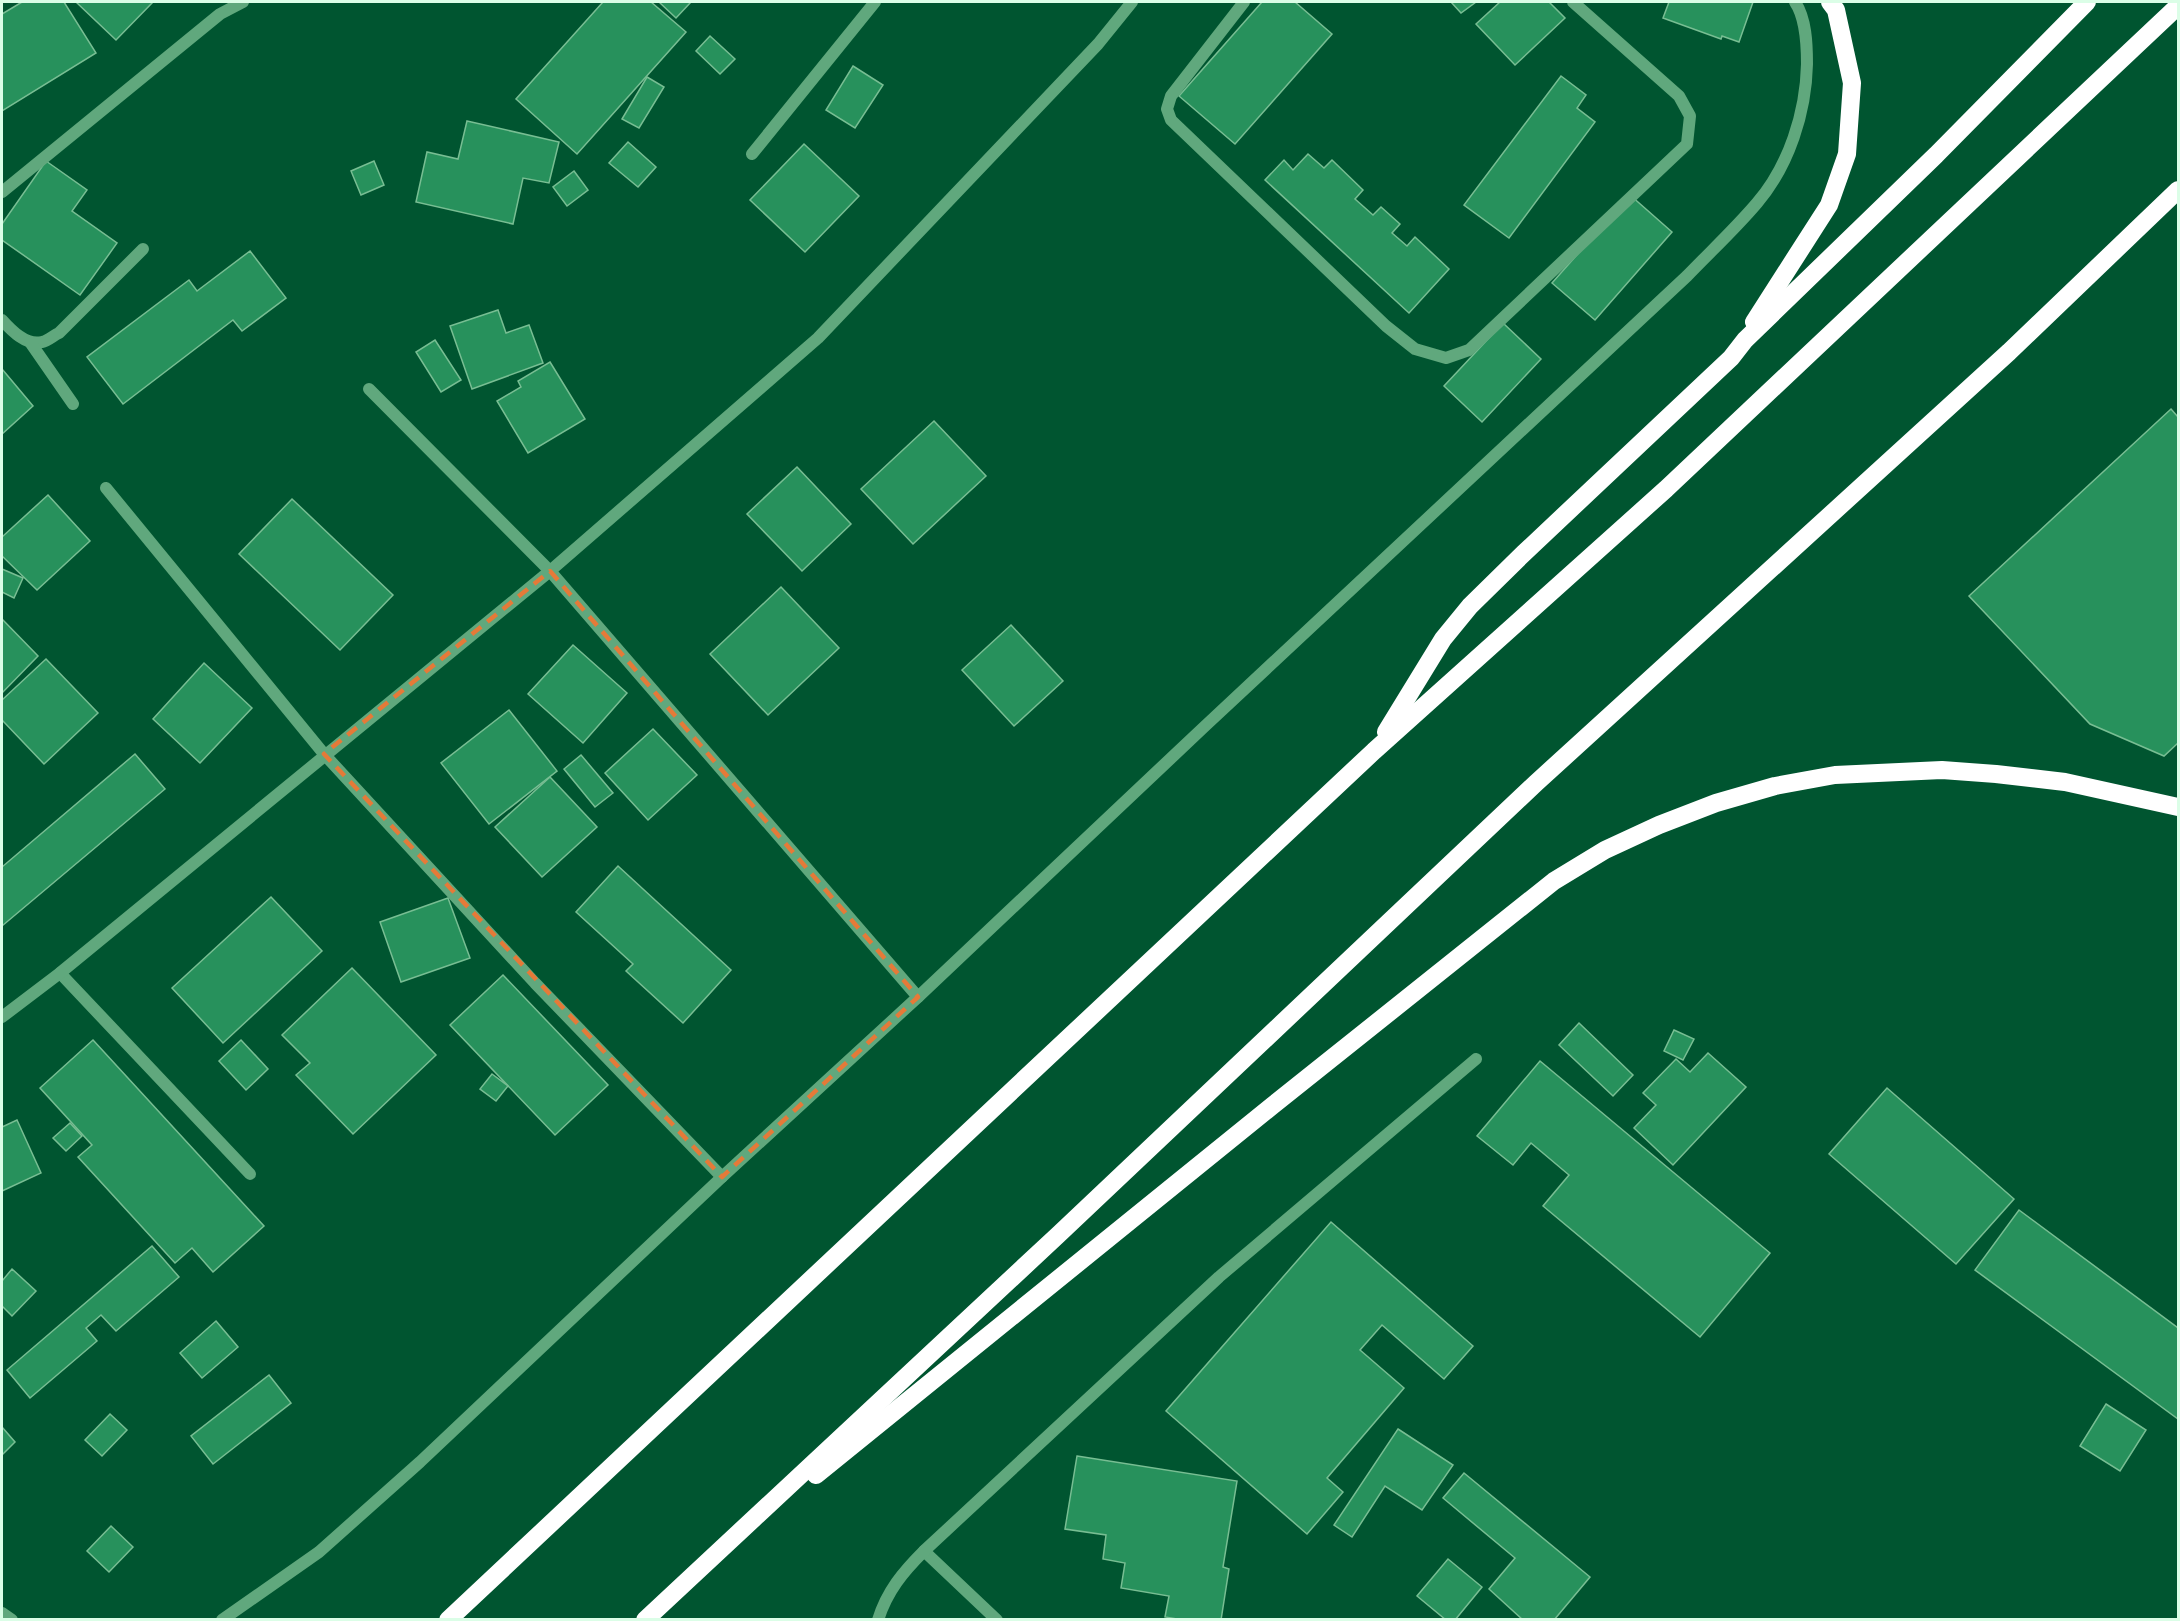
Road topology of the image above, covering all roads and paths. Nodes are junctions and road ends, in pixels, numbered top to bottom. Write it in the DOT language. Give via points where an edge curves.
graph roads {
  1 [pos="243,2"];
  2 [pos="875,2"];
  3 [pos="1132,2"];
  4 [pos="1244,2"];
  5 [pos="1573,2"];
  6 [pos="1795,2"];
  7 [pos="1830,2"];
  8 [pos="2086,2"];
  9 [pos="2178,6"];
  10 [pos="752,154"];
  11 [pos="2178,190"];
  12 [pos="2,192"];
  13 [pos="143,249"];
  14 [pos="2,320"];
  15 [pos="30,342"];
  16 [pos="1731,358"];
  17 [pos="369,389"];
  18 [pos="73,404"];
  19 [pos="106,488"];
  20 [pos="550,571"];
  21 [pos="1374,751"];
  22 [pos="324,754"];
  23 [pos="2178,807"];
  24 [pos="60,973"];
  25 [pos="918,997"];
  26 [pos="2,1017"];
  27 [pos="1476,1059"];
  28 [pos="250,1174"];
  29 [pos="722,1177"];
  30 [pos="924,1551"];
  31 [pos="691,1577"];
  32 [pos="2,1613"];
  33 [pos="12,1620"];
  34 [pos="222,1620"];
  35 [pos="448,1620"];
  36 [pos="645,1620"];
  37 [pos="878,1620"];
  38 [pos="997,1620"];
  1 -- 12 [label="street" via="220,14"];
  2 -- 10 [label="street"];
  3 -- 20 [label="street" via="1098,44 818,338"];
  4 -- 5 [label="street" via="1171,96 1167,109 1171,120 1386,326 1415,349 1446,358 1469,350 1688,144 1689,116 1679,96"];
  6 -- 25 [label="street" via="1807,49 1796,134 1758,202 1687,276"];
  7 -- 16 [label="highway" via="1836,10 1852,83 1847,154 1829,205"];
  8 -- 16 [label="highway"];
  9 -- 21 [label="highway" via="1666,489"];
  11 -- 31 [label="highway" via="2000,360 1536,783"];
  13 -- 15 [label="street" via="59,333 42,342"];
  14 -- 15 [label="street"];
  15 -- 18 [label="street"];
  16 -- 21 [label="highway" via="1470,606 1443,639"];
  17 -- 20 [label="street"];
  19 -- 22 [label="street"];
  20 -- 22 [label="street"];
  20 -- 25 [label="street"];
  21 -- 35 [label="highway"];
  22 -- 24 [label="street"];
  22 -- 29 [label="street" via="535,983"];
  23 -- 31 [label="highway" via="2065,782 1996,774 1942,770 1834,775 1716,803 1605,850 1554,881 1467,950"];
  24 -- 26 [label="street"];
  24 -- 28 [label="street"];
  25 -- 29 [label="street"];
  27 -- 30 [label="street" via="1220,1276"];
  29 -- 34 [label="street" via="412,1470 319,1552"];
  30 -- 37 [label="street" via="898,1578"];
  30 -- 38 [label="street"];
  31 -- 36 [label="highway"];
  32 -- 33 [label="street"];
}
